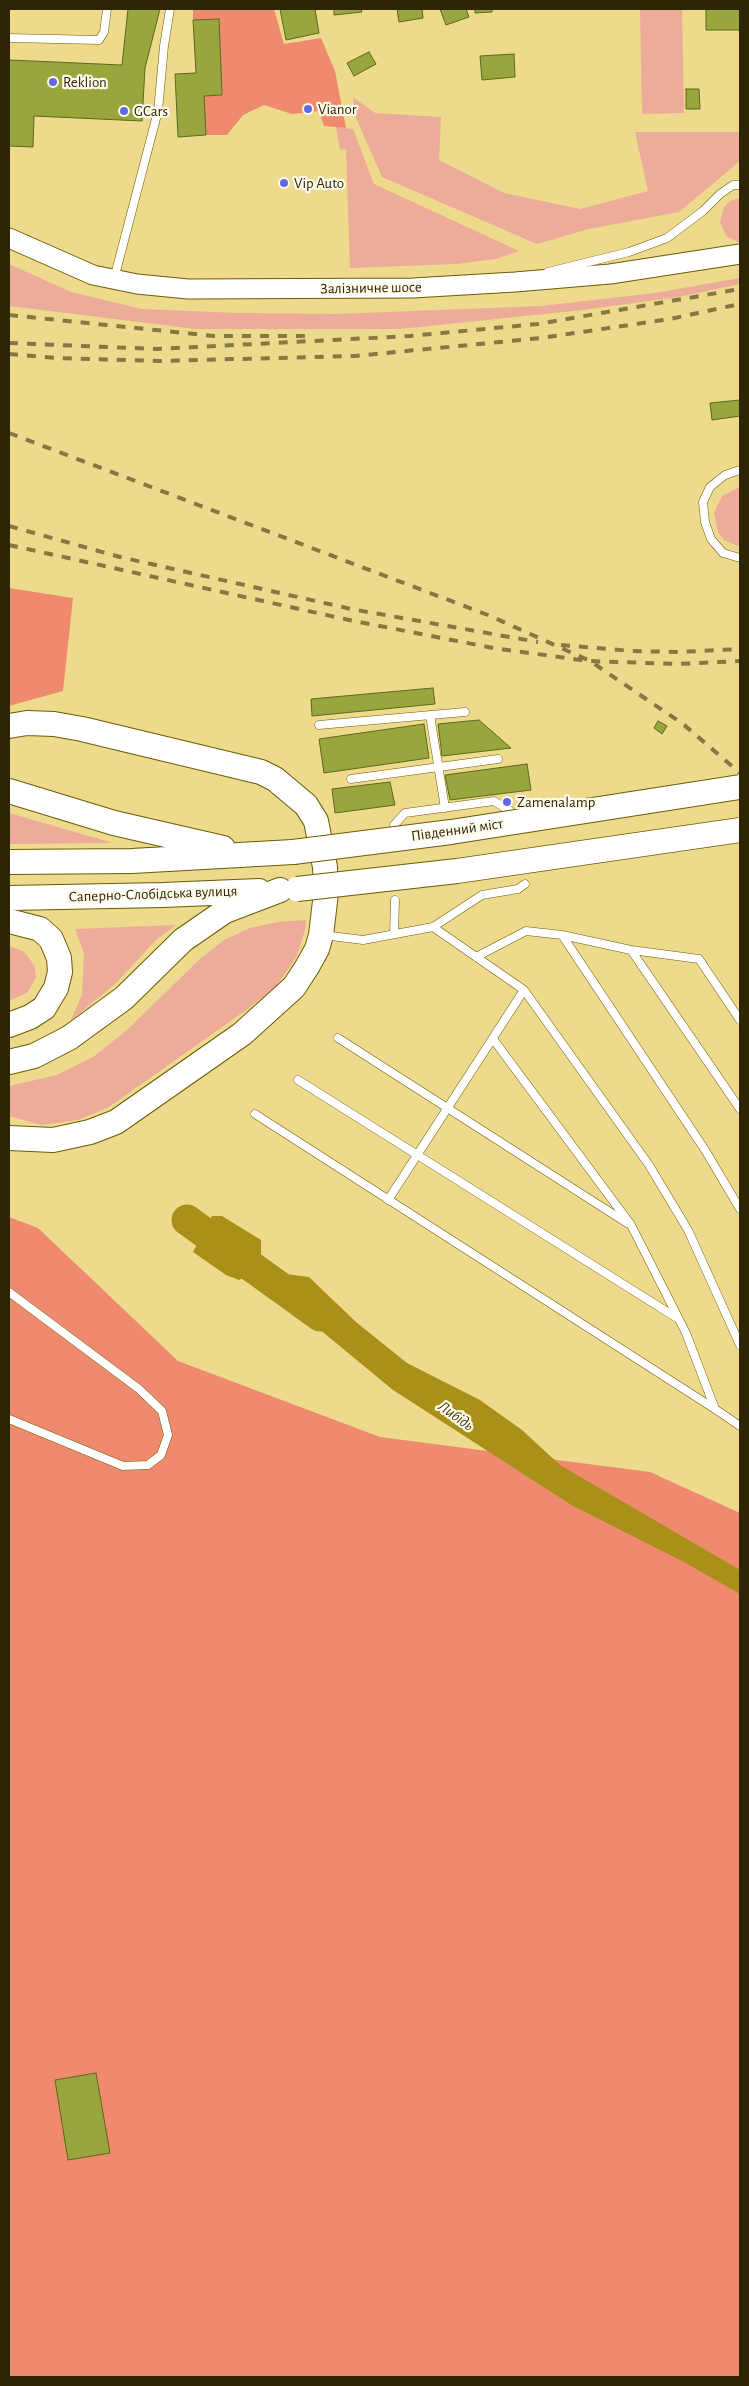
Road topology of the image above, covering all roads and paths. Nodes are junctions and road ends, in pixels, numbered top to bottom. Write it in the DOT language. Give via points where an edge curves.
graph roads {
  1 [pos="107,9"];
  2 [pos="170,9"];
  3 [pos="9,38"];
  4 [pos="740,185"];
  5 [pos="9,238"];
  6 [pos="740,254"];
  7 [pos="114,279"];
  8 [pos="515,282"];
  9 [pos="740,470"];
  10 [pos="740,558"];
  11 [pos="465,712"];
  12 [pos="430,715"];
  13 [pos="319,725"];
  14 [pos="9,726"];
  15 [pos="498,759"];
  16 [pos="438,767"];
  17 [pos="351,779"];
  18 [pos="740,787"];
  19 [pos="9,791"];
  20 [pos="445,808"];
  21 [pos="510,811"];
  22 [pos="394,825"];
  23 [pos="740,830"];
  24 [pos="256,855"];
  25 [pos="9,862"];
  26 [pos="525,884"];
  27 [pos="288,889"];
  28 [pos="9,898"];
  29 [pos="396,900"];
  30 [pos="9,921"];
  31 [pos="433,927"];
  32 [pos="394,934"];
  33 [pos="321,935"];
  34 [pos="562,935"];
  35 [pos="631,950"];
  36 [pos="476,957"];
  37 [pos="524,990"];
  38 [pos="740,1020"];
  39 [pos="9,1025"];
  40 [pos="338,1038"];
  41 [pos="493,1039"];
  42 [pos="9,1062"];
  43 [pos="298,1080"];
  44 [pos="446,1109"];
  45 [pos="740,1109"];
  46 [pos="255,1114"];
  47 [pos="9,1138"];
  48 [pos="417,1155"];
  49 [pos="388,1200"];
  50 [pos="740,1209"];
  51 [pos="631,1225"];
  52 [pos="9,1292"];
  53 [pos="679,1319"];
  54 [pos="740,1345"];
  55 [pos="715,1409"];
  56 [pos="9,1419"];
  57 [pos="740,1426"];
  1 -- 3 [label="lane" via="104,32 99,40"];
  2 -- 7 [label="lane" via="158,111"];
  4 -- 8 [label="lane" via="733,185 720,194 667,238 629,252"];
  5 -- 7 [label="street, Залізничне шосе" via="93,275"];
  6 -- 8 [label="street, Залізничне шосе" via="610,274"];
  7 -- 8 [label="street, Залізничне шосе" via="188,289 413,288"];
  9 -- 10 [label="lane" via="725,475 710,487 704,502 705,522 711,539 723,553"];
  11 -- 12 [label="lane"];
  12 -- 13 [label="lane"];
  12 -- 16 [label="lane"];
  14 -- 33 [label="main road" via="54,724 82,729 261,772 291,790 316,821 321,841 326,893"];
  15 -- 16 [label="lane"];
  16 -- 17 [label="lane"];
  16 -- 20 [label="lane"];
  18 -- 24 [label="main road, Південний міст, bridge" via="461,830"];
  19 -- 24 [label="main road" via="114,823"];
  20 -- 21 [label="lane" via="494,801"];
  20 -- 22 [label="lane" via="405,814"];
  23 -- 27 [label="main road, bridge" via="457,871"];
  24 -- 25 [label="main road"];
  26 -- 31 [label="lane" via="482,895"];
  27 -- 28 [label="main road, Саперно-Слобідська вулиця"];
  27 -- 42 [label="main road" via="225,911 190,935 124,998 69,1038 34,1056"];
  29 -- 32 [label="lane"];
  30 -- 39 [label="main road" via="40,929 51,939 59,958 60,972 56,988 44,1008 30,1018"];
  31 -- 32 [label="lane"];
  31 -- 36 [label="lane"];
  32 -- 33 [label="lane" via="363,940"];
  33 -- 47 [label="main road" via="298,980 278,1002 242,1034 116,1122 53,1140"];
  34 -- 35 [label="lane"];
  34 -- 36 [label="lane" via="526,931"];
  34 -- 50 [label="lane" via="705,1150"];
  35 -- 38 [label="lane" via="700,959"];
  35 -- 45 [label="lane"];
  36 -- 37 [label="lane"];
  37 -- 41 [label="lane"];
  37 -- 54 [label="lane" via="649,1165 688,1230"];
  40 -- 44 [label="lane"];
  41 -- 44 [label="lane"];
  41 -- 51 [label="lane"];
  43 -- 48 [label="lane"];
  44 -- 48 [label="lane"];
  44 -- 51 [label="lane"];
  46 -- 49 [label="lane"];
  48 -- 49 [label="lane"];
  48 -- 53 [label="lane"];
  49 -- 55 [label="lane"];
  51 -- 53 [label="lane"];
  52 -- 56 [label="lane" via="139,1389 162,1412 168,1435 161,1455 148,1465 123,1466"];
  53 -- 55 [label="lane"];
  55 -- 57 [label="lane"];
}
